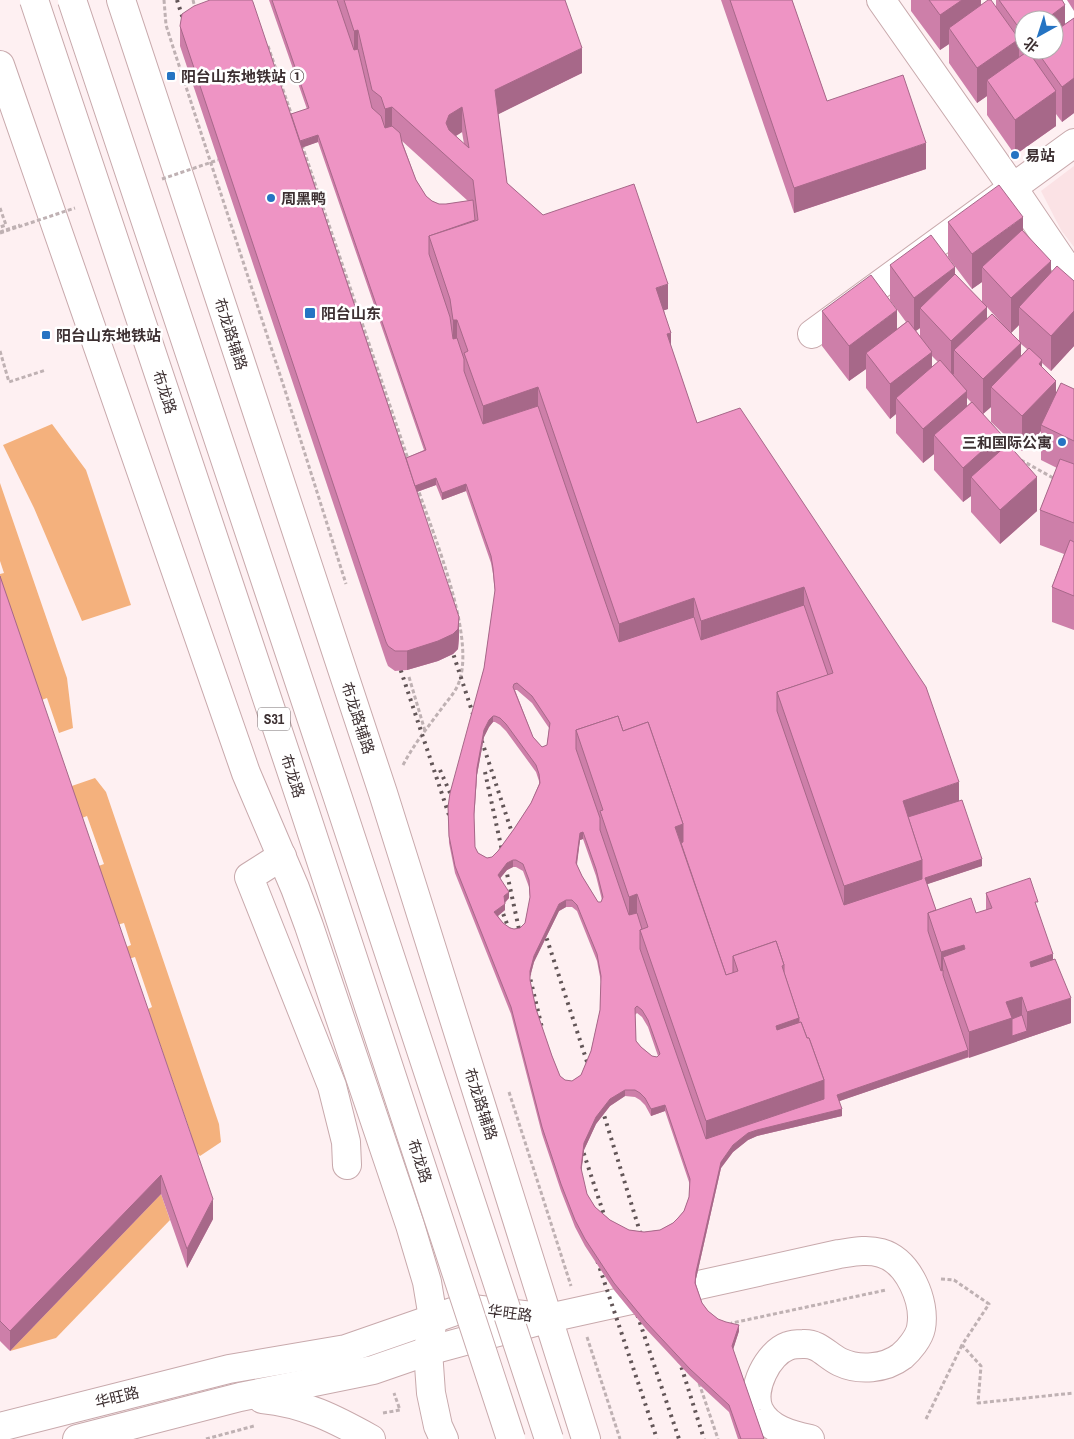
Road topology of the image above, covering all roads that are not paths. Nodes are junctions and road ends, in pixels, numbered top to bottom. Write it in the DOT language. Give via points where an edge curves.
graph roads {
  1 [pos="34,0"];
  2 [pos="72,0"];
  3 [pos="121,0"];
  4 [pos="881,0"];
  5 [pos="1054,0"];
  6 [pos="1074,29"];
  7 [pos="0,65"];
  8 [pos="1074,143"];
  9 [pos="1013,188"];
  10 [pos="1074,273"];
  11 [pos="812,334"];
  12 [pos="282,856"];
  13 [pos="295,888"];
  14 [pos="348,1165"];
  15 [pos="464,1308"];
  16 [pos="433,1318"];
  17 [pos="549,1318"];
  18 [pos="474,1340"];
  19 [pos="428,1351"];
  20 [pos="240,1396"];
  21 [pos="0,1427"];
  22 [pos="78,1439"];
  23 [pos="371,1439"];
  24 [pos="444,1439"];
  25 [pos="507,1439"];
  26 [pos="511,1439"];
  27 [pos="549,1439"];
  28 [pos="586,1439"];
  29 [pos="810,1439"];
  1 -- 26 [label="main road, 布龙路 / S31, bridge"];
  2 -- 27 [label="main road, S31, bridge"];
  3 -- 17 [label="main road, 布龙路辅路" via="380,784"];
  4 -- 9 [label="main road"];
  5 -- 6 [label="main road"];
  7 -- 12 [label="main road" via="246,773"];
  8 -- 9 [label="main road"];
  9 -- 10 [label="main road" via="1063,262"];
  9 -- 11 [label="main road"];
  12 -- 13 [label="main road"];
  12 -- 14 [label="main road" via="249,877 332,1086 346,1142"];
  13 -- 15 [label="main road" via="345,953"];
  13 -- 16 [label="main road" via="410,1225 427,1282"];
  15 -- 16 [label="main road, 华旺路"];
  15 -- 17 [label="main road, 华旺路"];
  15 -- 18 [label="main road"];
  16 -- 19 [label="main road"];
  16 -- 21 [label="main road, 华旺路" via="346,1349 229,1369"];
  17 -- 18 [label="main road, 华旺路"];
  17 -- 28 [label="main road, 布龙路辅路"];
  17 -- 29 [label="main road" via="840,1254 860,1251 882,1253 900,1264 922,1307 921,1330 910,1348 890,1363 867,1368 841,1362 819,1346 788,1346 766,1364 761,1376 757,1394 759,1410 786,1434"];
  18 -- 19 [label="main road, 华旺路"];
  18 -- 25 [label="main road"];
  19 -- 20 [label="main road, 华旺路" via="372,1370"];
  19 -- 24 [label="main road" via="431,1393"];
  20 -- 22 [label="main road, 华旺路"];
  20 -- 23 [label="main road" via="298,1405"];
}
